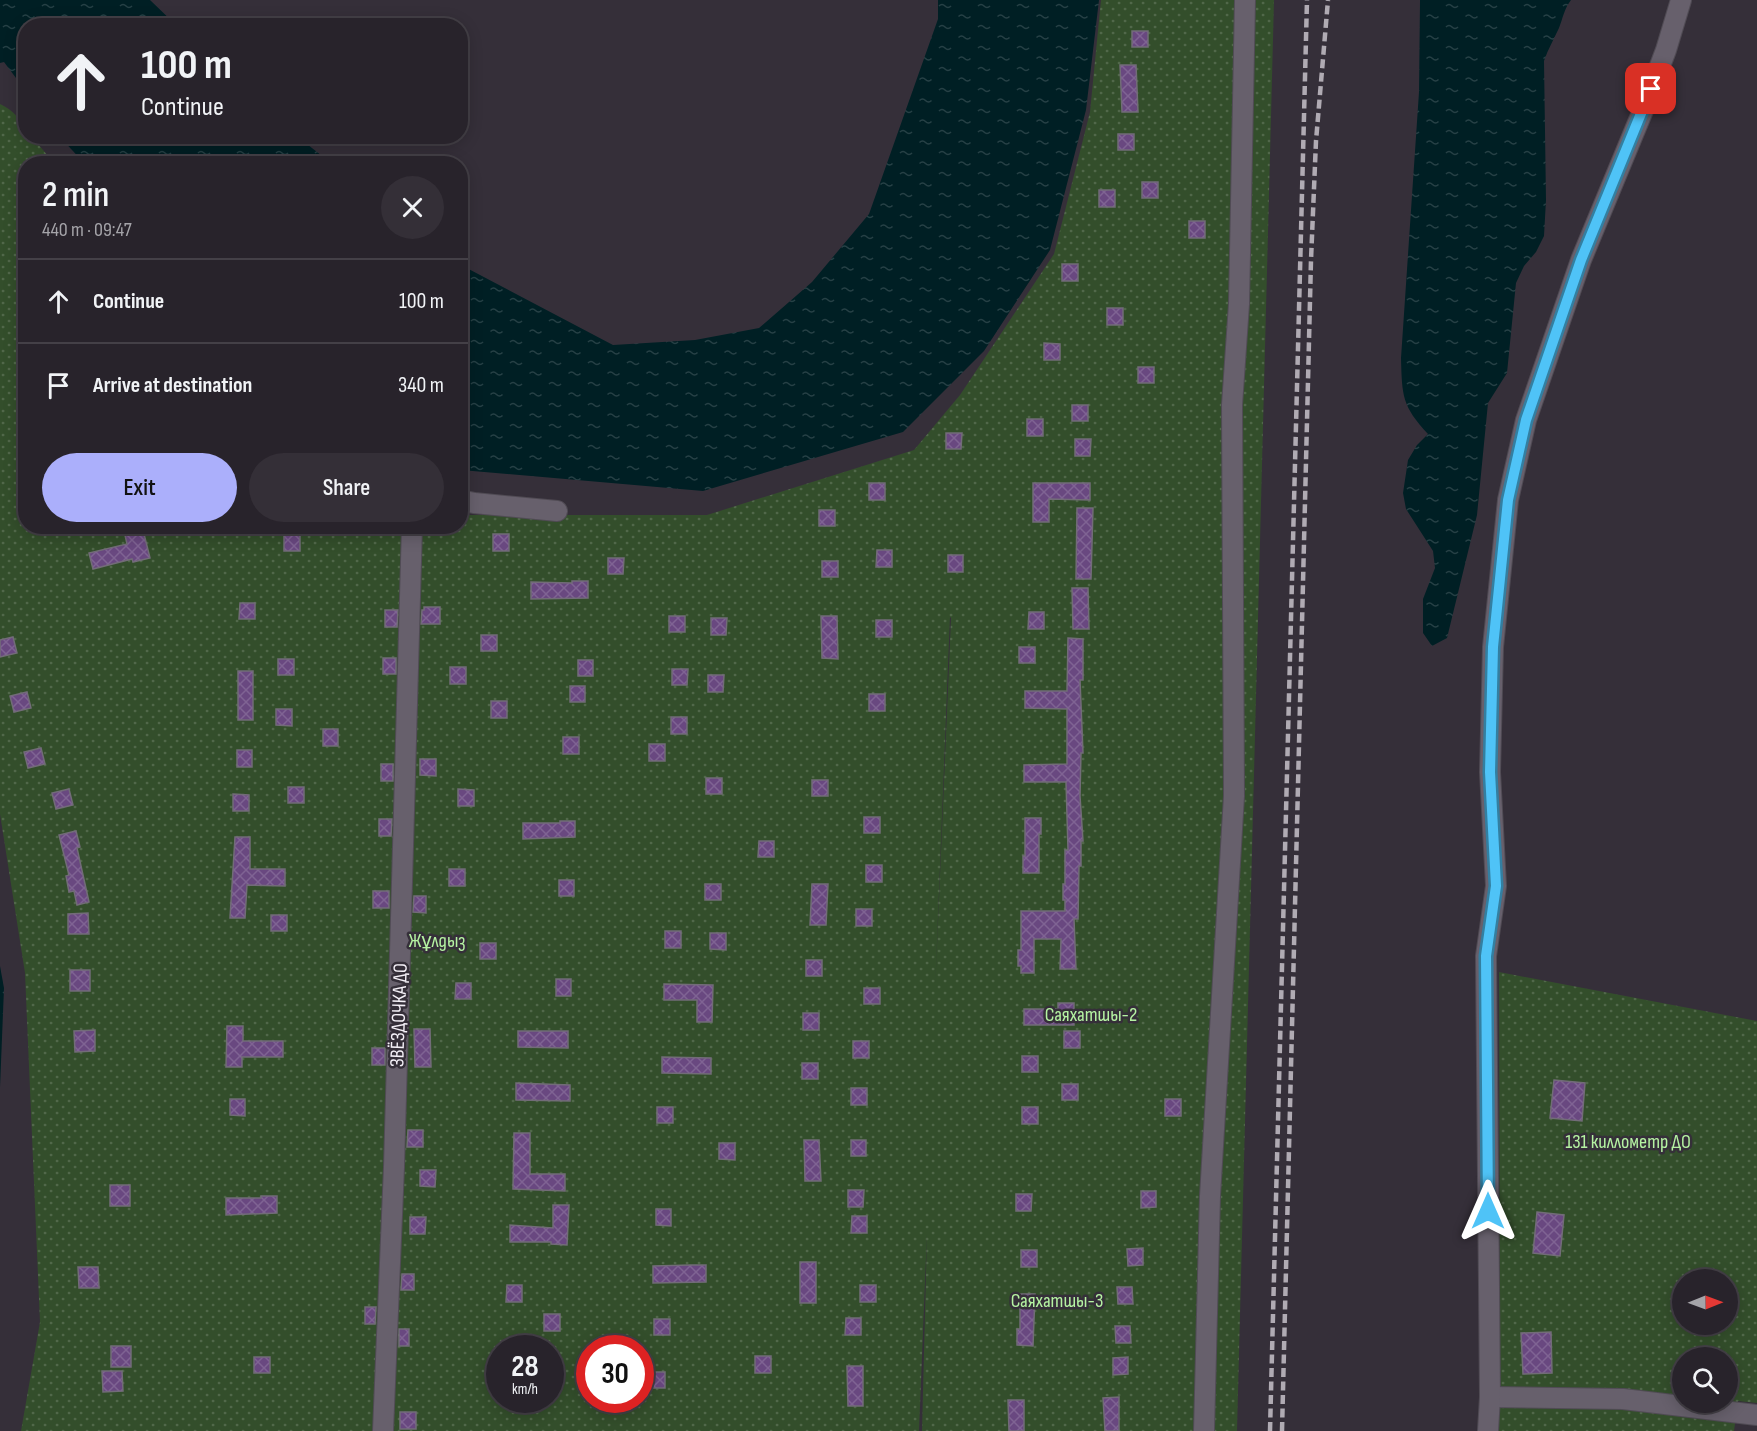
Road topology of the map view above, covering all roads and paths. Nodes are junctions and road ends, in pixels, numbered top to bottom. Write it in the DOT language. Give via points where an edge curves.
graph roads {
  1 [pos="1245,0"];
  2 [pos="1681,0"];
  3 [pos="468,502"];
  4 [pos="557,511"];
  5 [pos="412,534"];
  6 [pos="1490,1397"];
  7 [pos="1757,1415"];
  8 [pos="383,1431"];
  9 [pos="1204,1431"];
  10 [pos="1488,1431"];
  1 -- 9 [label="street" via="1239,304 1232,405 1234,796 1210,1196"];
  2 -- 6 [label="street" via="1644,108 1577,271 1526,420 1508,500 1493,647 1490,772 1496,886 1486,956"];
  3 -- 4 [label="street"];
  5 -- 8 [label="street, ЗВЁЗДОЧКА ДО"];
  6 -- 7 [label="street" via="1623,1399"];
  6 -- 10 [label="street"];
}
